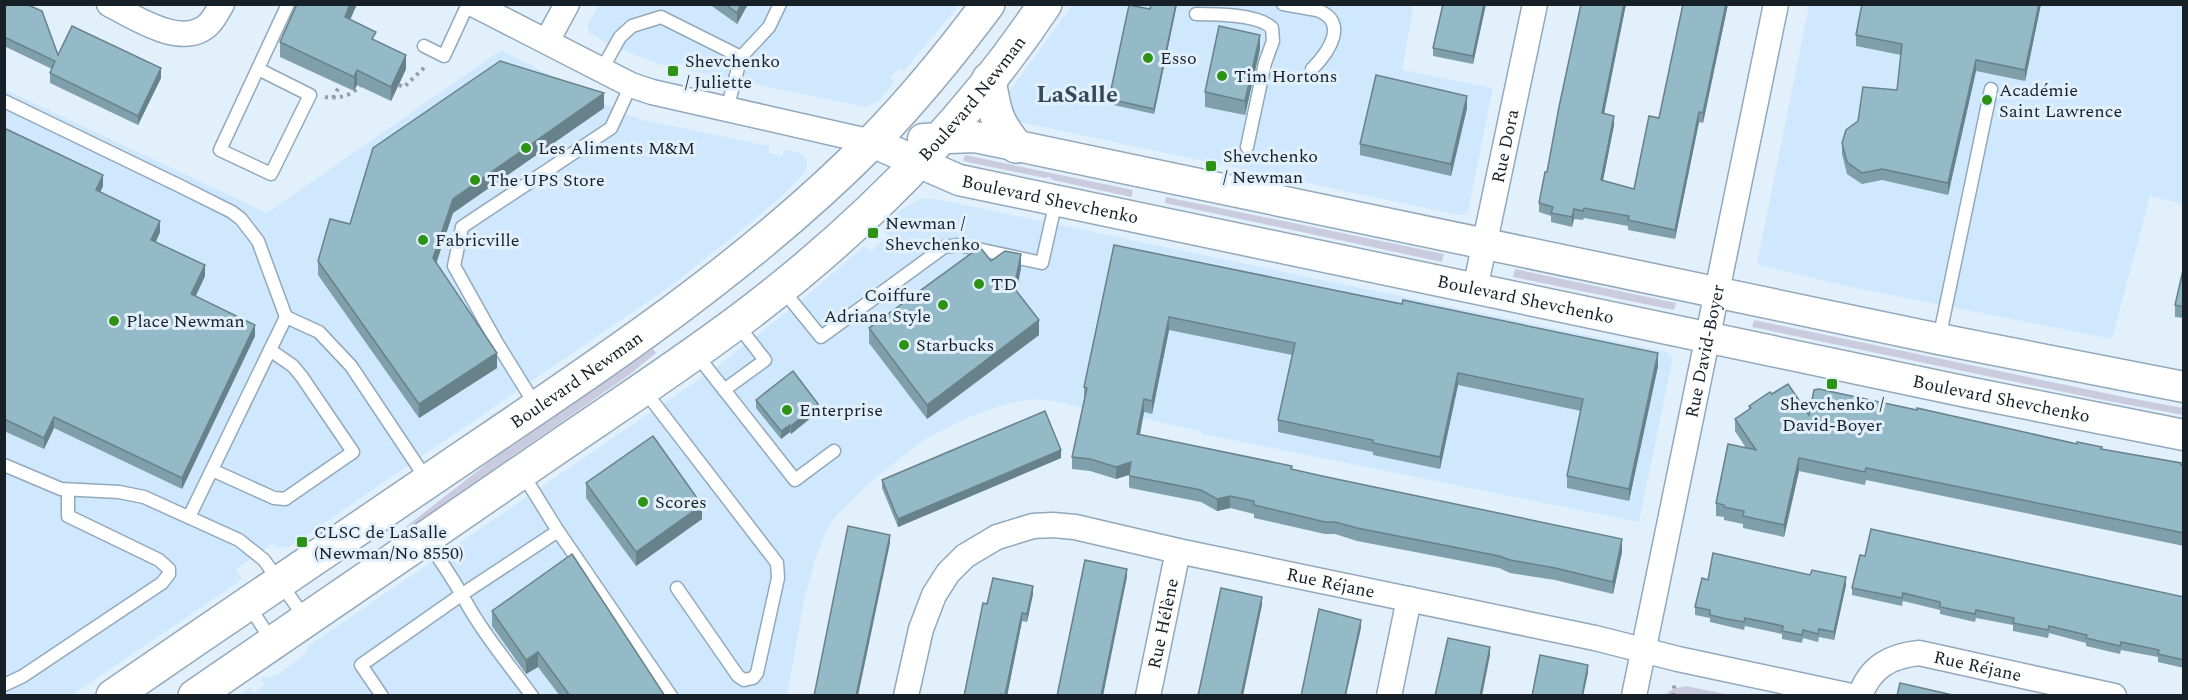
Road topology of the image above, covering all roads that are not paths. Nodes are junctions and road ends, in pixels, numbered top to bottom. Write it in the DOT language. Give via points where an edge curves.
graph roads {
  1 [pos="109,4"];
  2 [pos="222,4"];
  3 [pos="288,4"];
  4 [pos="468,4"];
  5 [pos="473,4"];
  6 [pos="567,4"];
  7 [pos="780,4"];
  8 [pos="988,4"];
  9 [pos="1045,4"];
  10 [pos="1283,4"];
  11 [pos="1535,4"];
  12 [pos="1776,4"];
  13 [pos="1196,14"];
  14 [pos="547,41"];
  15 [pos="424,46"];
  16 [pos="741,57"];
  17 [pos="258,69"];
  18 [pos="1312,69"];
  19 [pos="601,71"];
  20 [pos="989,79"];
  21 [pos="631,85"];
  22 [pos="1991,89"];
  23 [pos="4,101"];
  24 [pos="727,109"];
  25 [pos="940,138"];
  26 [pos="872,142"];
  27 [pos="1016,146"];
  28 [pos="1247,147"];
  29 [pos="918,162"];
  30 [pos="1056,201"];
  31 [pos="1485,244"];
  32 [pos="782,288"];
  33 [pos="1475,289"];
  34 [pos="1716,292"];
  35 [pos="286,317"];
  36 [pos="736,323"];
  37 [pos="1707,337"];
  38 [pos="1939,339"];
  39 [pos="270,350"];
  40 [pos="695,353"];
  41 [pos="2184,387"];
  42 [pos="644,389"];
  43 [pos="724,390"];
  44 [pos="537,407"];
  45 [pos="2184,435"];
  46 [pos="834,451"];
  47 [pos="4,465"];
  48 [pos="212,470"];
  49 [pos="522,472"];
  50 [pos="428,481"];
  51 [pos="68,490"];
  52 [pos="189,517"];
  53 [pos="558,531"];
  54 [pos="425,538"];
  55 [pos="1178,551"];
  56 [pos="279,582"];
  57 [pos="677,588"];
  58 [pos="461,595"];
  59 [pos="1409,599"];
  60 [pos="248,603"];
  61 [pos="306,620"];
  62 [pos="273,642"];
  63 [pos="1644,650"];
  64 [pos="4,685"];
  65 [pos="113,696"];
  66 [pos="195,696"];
  67 [pos="382,696"];
  68 [pos="531,696"];
  69 [pos="671,696"];
  70 [pos="906,696"];
  71 [pos="1148,696"];
  72 [pos="1389,696"];
  73 [pos="1634,696"];
  74 [pos="1851,696"];
  75 [pos="1860,696"];
  76 [pos="2114,696"];
  1 -- 2 [label="street" via="153,26 185,34 203,29"];
  3 -- 17 [label="lane"];
  4 -- 15 [label="lane" via="444,56"];
  5 -- 14 [label="street, Boulevard Shevchenko"];
  6 -- 14 [label="street"];
  7 -- 16 [label="lane" via="769,27"];
  8 -- 26 [label="main road, Boulevard Newman"];
  9 -- 20 [label="main road, Boulevard Newman"];
  10 -- 18 [label="lane" via="1323,12 1332,21 1331,47"];
  11 -- 31 [label="street, Rue Dora"];
  12 -- 34 [label="street, Rue David-Boyer"];
  13 -- 28 [label="lane" via="1238,17 1272,28 1273,41"];
  14 -- 19 [label="street, Boulevard Shevchenko"];
  16 -- 19 [label="lane" via="662,17 632,26 620,37"];
  16 -- 24 [label="lane"];
  17 -- 17 [label="lane" via="220,150 271,174 310,95"];
  19 -- 21 [label="street, Boulevard Shevchenko"];
  20 -- 25 [label="main road, Boulevard Newman"];
  20 -- 27 [label="main road" via="997,118"];
  21 -- 24 [label="street, Boulevard Shevchenko"];
  21 -- 44 [label="lane" via="611,128 462,227 454,266"];
  22 -- 38 [label="lane"];
  23 -- 35 [label="lane" via="232,212 258,241"];
  24 -- 26 [label="street, Boulevard Shevchenko"];
  25 -- 26 [label="street, Boulevard Shevchenko"];
  25 -- 27 [label="street, Boulevard Shevchenko" via="975,137"];
  25 -- 29 [label="main road, Boulevard Newman"];
  26 -- 29 [label="street, Boulevard Shevchenko"];
  26 -- 44 [label="main road, Boulevard Newman" via="800,210 723,274 657,325"];
  27 -- 31 [label="street, Boulevard Shevchenko"];
  29 -- 30 [label="street, Boulevard Shevchenko" via="959,180"];
  29 -- 32 [label="main road, Boulevard Newman"];
  30 -- 32 [label="lane" via="1041,262 959,245 944,247 821,337"];
  30 -- 33 [label="street, Boulevard Shevchenko"];
  31 -- 33 [label="street, Rue Dora"];
  31 -- 34 [label="street, Boulevard Shevchenko"];
  32 -- 36 [label="main road, Boulevard Newman"];
  33 -- 37 [label="street, Boulevard Shevchenko"];
  34 -- 37 [label="street, Rue David-Boyer"];
  34 -- 38 [label="street, Boulevard Shevchenko"];
  35 -- 39 [label="lane"];
  35 -- 50 [label="lane" via="319,332 351,366"];
  36 -- 40 [label="main road, Boulevard Newman"];
  36 -- 43 [label="lane" via="765,360"];
  37 -- 45 [label="street, Boulevard Shevchenko"];
  37 -- 63 [label="street, Rue David-Boyer"];
  38 -- 41 [label="street, Boulevard Shevchenko"];
  39 -- 48 [label="lane"];
  39 -- 48 [label="lane" via="302,376 353,452 285,499 274,498"];
  40 -- 42 [label="main road, Boulevard Newman"];
  40 -- 43 [label="lane"];
  42 -- 49 [label="main road, Boulevard Newman"];
  42 -- 57 [label="lane" via="777,563 778,578 753,678 744,680 738,676"];
  43 -- 46 [label="lane" via="795,480"];
  44 -- 50 [label="main road, Boulevard Newman"];
  47 -- 51 [label="lane"];
  48 -- 52 [label="lane"];
  49 -- 53 [label="lane"];
  49 -- 54 [label="main road, Boulevard Newman"];
  50 -- 56 [label="main road, Boulevard Newman"];
  51 -- 52 [label="lane" via="132,493"];
  51 -- 64 [label="lane" via="68,516 159,560 169,574 162,583"];
  52 -- 56 [label="lane" via="252,548"];
  53 -- 58 [label="lane"];
  53 -- 69 [label="lane"];
  54 -- 58 [label="lane"];
  54 -- 61 [label="main road, Boulevard Newman"];
  55 -- 59 [label="street, Rue Réjane"];
  55 -- 70 [label="street, Rue Réjane" via="1053,525 1017,530 980,545 948,573 934,595 921,629"];
  55 -- 71 [label="street, Rue Hélène"];
  56 -- 60 [label="main road, Boulevard Newman"];
  56 -- 61 [label="lane"];
  58 -- 67 [label="lane" via="361,665"];
  58 -- 68 [label="lane"];
  59 -- 63 [label="street, Rue Réjane"];
  59 -- 72 [label="street"];
  60 -- 62 [label="lane"];
  60 -- 65 [label="main road, Boulevard Newman"];
  61 -- 62 [label="main road, Boulevard Newman"];
  62 -- 66 [label="main road, Boulevard Newman"];
  63 -- 73 [label="street, Rue David-Boyer"];
  63 -- 74 [label="street, Rue Réjane"];
  75 -- 76 [label="street, Rue Réjane" via="1876,668 1888,660 1919,653"];
}
